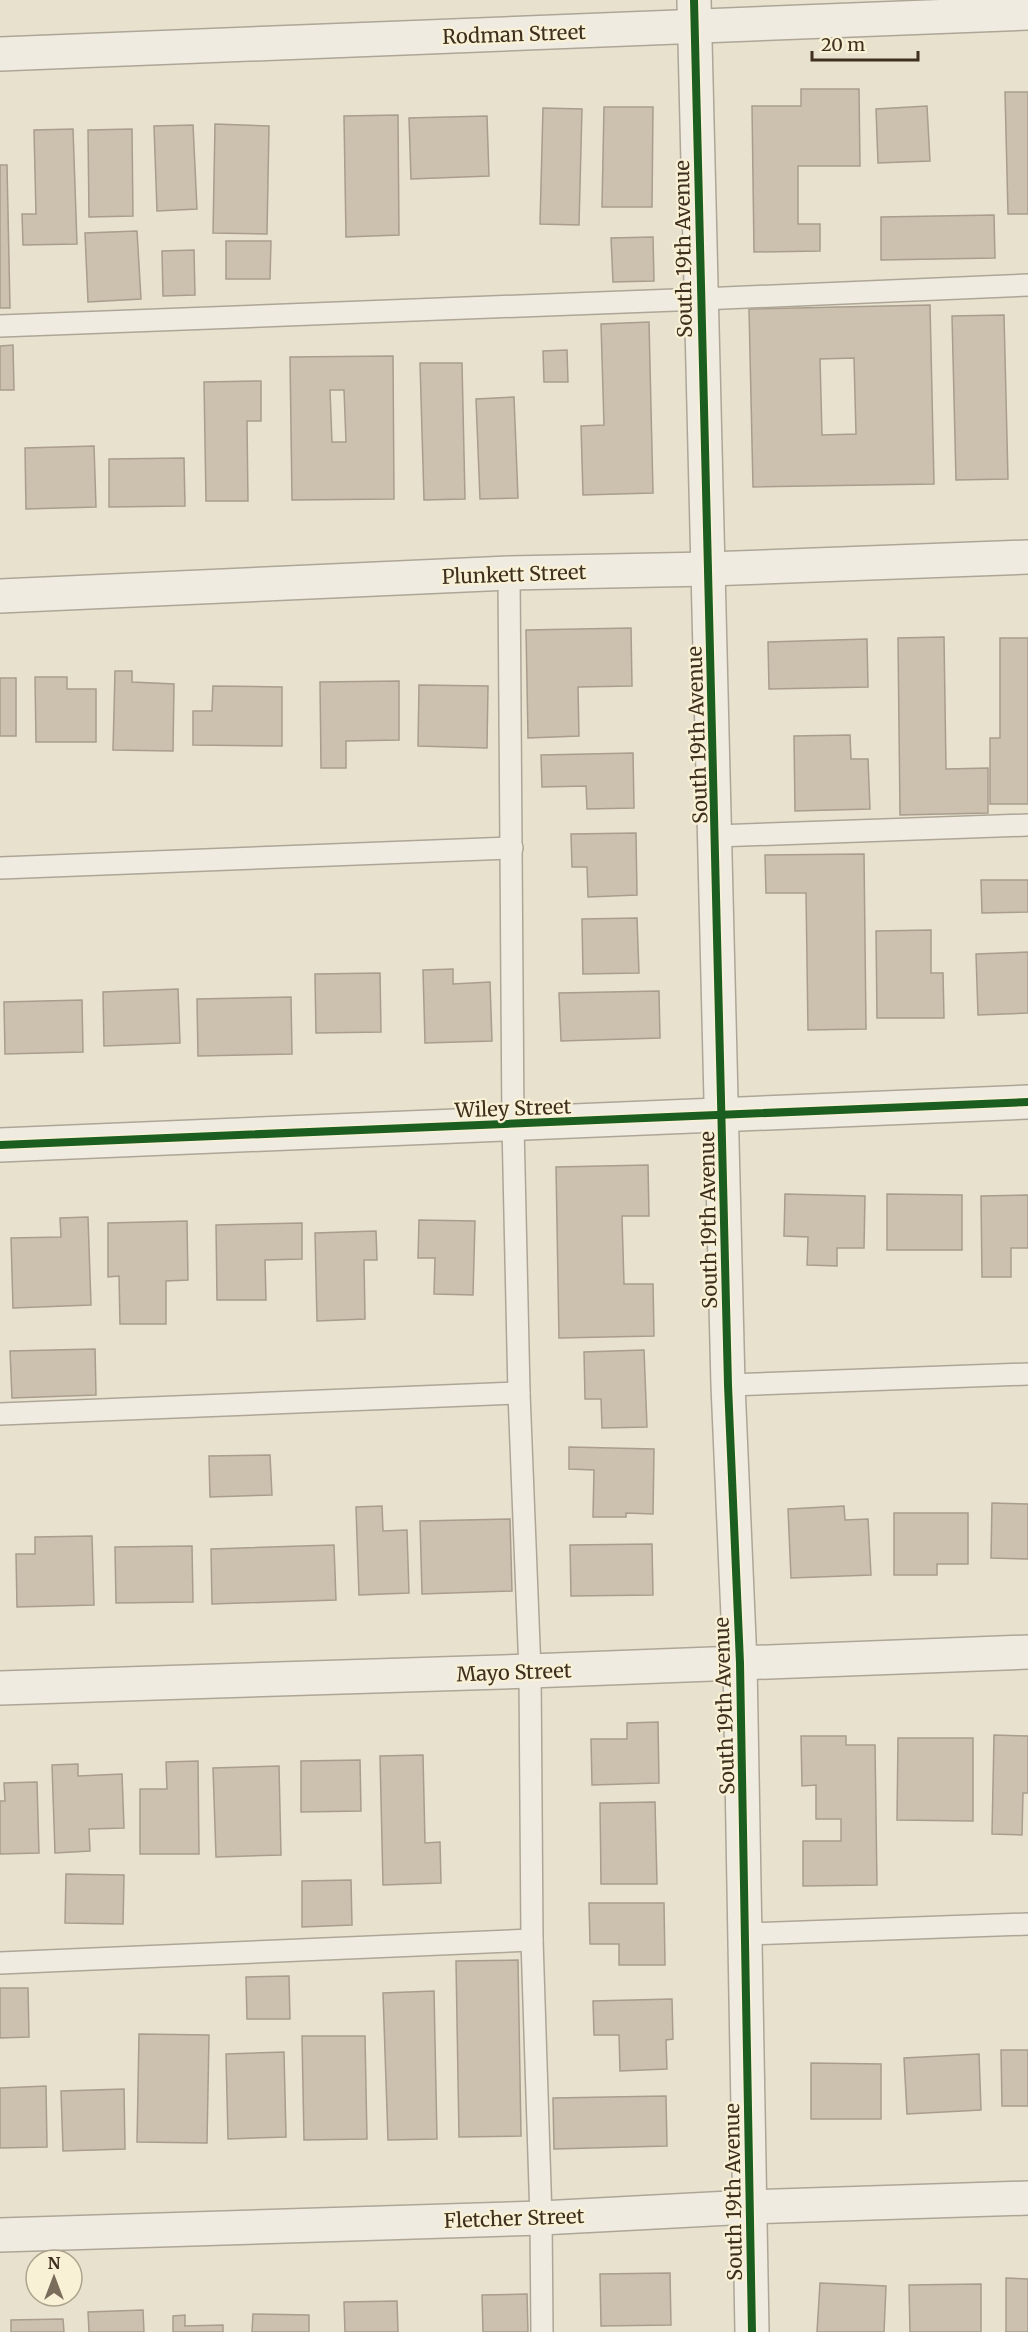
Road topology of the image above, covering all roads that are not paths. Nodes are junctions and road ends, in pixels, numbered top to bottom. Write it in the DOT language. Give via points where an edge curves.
graph roads {
  1 [pos="694,13"];
  2 [pos="1028,13"];
  3 [pos="0,54"];
  4 [pos="1028,285"];
  5 [pos="701,299"];
  6 [pos="0,326"];
  7 [pos="1028,556"];
  8 [pos="708,569"];
  9 [pos="508,573"];
  10 [pos="0,596"];
  11 [pos="1028,825"];
  12 [pos="716,836"];
  13 [pos="512,848"];
  14 [pos="0,868"];
  15 [pos="1028,1102"];
  16 [pos="721,1115"];
  17 [pos="513,1125"];
  18 [pos="0,1145"];
  19 [pos="1028,1374"];
  20 [pos="728,1385"];
  21 [pos="519,1394"];
  22 [pos="0,1414"];
  23 [pos="1028,1652"];
  24 [pos="740,1663"];
  25 [pos="530,1671"];
  26 [pos="0,1688"];
  27 [pos="1028,1924"];
  28 [pos="746,1934"];
  29 [pos="532,1940"];
  30 [pos="0,1963"];
  31 [pos="1028,2198"];
  32 [pos="749,2207"];
  33 [pos="542,2218"];
  34 [pos="0,2235"];
  35 [pos="542,2332"];
  36 [pos="752,2332"];
  1 -- 2 [label="street, Rodman Street"];
  1 -- 3 [label="street, Rodman Street"];
  1 -- 5 [label="street, South 19th Avenue"];
  4 -- 5 [label="lane"];
  5 -- 6 [label="lane"];
  5 -- 8 [label="street, South 19th Avenue"];
  7 -- 8 [label="street, Plunkett Street"];
  8 -- 9 [label="street, Plunkett Street"];
  8 -- 12 [label="street, South 19th Avenue"];
  9 -- 10 [label="street, Plunkett Street"];
  9 -- 13 [label="lane"];
  11 -- 12 [label="lane"];
  12 -- 16 [label="street, South 19th Avenue"];
  13 -- 14 [label="lane"];
  13 -- 17 [label="lane"];
  15 -- 16 [label="street, Wiley Street"];
  16 -- 17 [label="street, Wiley Street"];
  16 -- 20 [label="street, South 19th Avenue"];
  17 -- 18 [label="street, Wiley Street"];
  17 -- 21 [label="lane"];
  19 -- 20 [label="lane"];
  20 -- 24 [label="street, South 19th Avenue"];
  21 -- 22 [label="lane"];
  21 -- 25 [label="lane"];
  23 -- 24 [label="street, Mayo Street"];
  24 -- 25 [label="street, Mayo Street"];
  24 -- 28 [label="street, South 19th Avenue"];
  25 -- 26 [label="street, Mayo Street"];
  25 -- 29 [label="lane"];
  27 -- 28 [label="lane"];
  28 -- 32 [label="street, South 19th Avenue"];
  29 -- 30 [label="lane"];
  29 -- 33 [label="lane"];
  31 -- 32 [label="street, Fletcher Street"];
  32 -- 33 [label="street, Fletcher Street"];
  32 -- 36 [label="street, South 19th Avenue"];
  33 -- 34 [label="street, Fletcher Street"];
  33 -- 35 [label="lane"];
}
